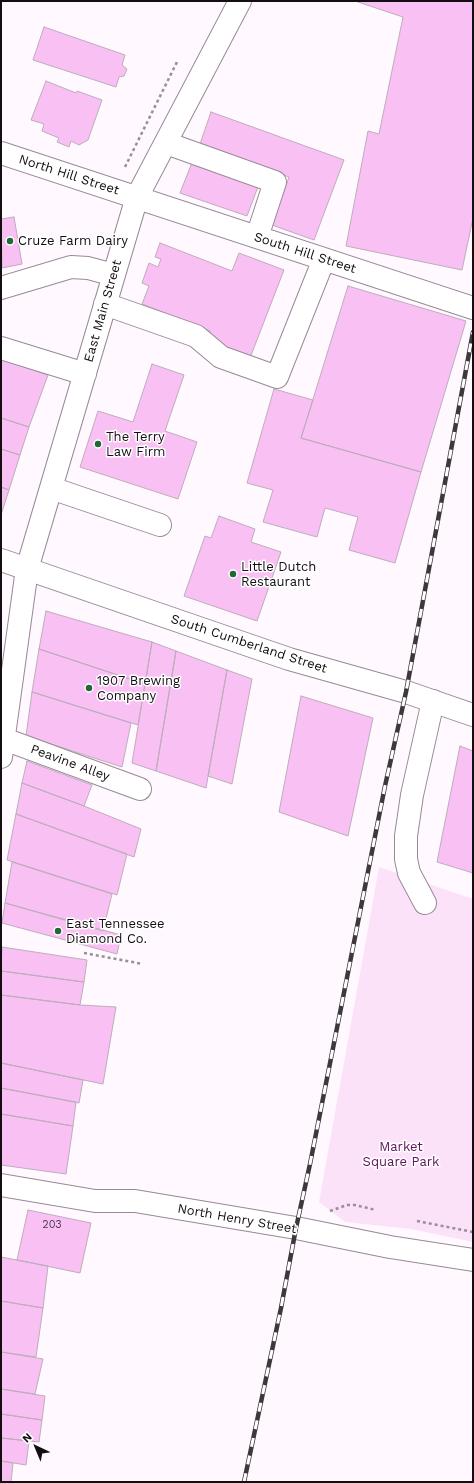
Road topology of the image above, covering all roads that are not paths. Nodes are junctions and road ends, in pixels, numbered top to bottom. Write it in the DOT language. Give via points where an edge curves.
graph roads {
  1 [pos="240,1"];
  2 [pos="166,143"];
  3 [pos="1,153"];
  4 [pos="137,196"];
  5 [pos="257,238"];
  6 [pos="324,259"];
  7 [pos="114,275"];
  8 [pos="1,288"];
  9 [pos="105,304"];
  10 [pos="473,308"];
  11 [pos="1,348"];
  12 [pos="85,374"];
  13 [pos="51,488"];
  14 [pos="160,525"];
  15 [pos="1,560"];
  16 [pos="27,569"];
  17 [pos="433,701"];
  18 [pos="473,715"];
  19 [pos="2,744"];
  20 [pos="140,789"];
  21 [pos="426,904"];
  22 [pos="1,1186"];
  23 [pos="473,1260"];
  1 -- 2 [label="street, East Main Street"];
  2 -- 4 [label="street, East Main Street"];
  2 -- 5 [label="street" via="275,182"];
  3 -- 4 [label="street, North Hill Street"];
  4 -- 5 [label="street, South Hill Street"];
  4 -- 7 [label="street, East Main Street"];
  5 -- 6 [label="street, South Hill Street"];
  6 -- 9 [label="street" via="277,377 222,357 196,336"];
  6 -- 10 [label="street, South Hill Street"];
  7 -- 8 [label="street" via="88,268 72,267"];
  7 -- 9 [label="street, East Main Street"];
  9 -- 12 [label="street, East Main Street"];
  11 -- 12 [label="street"];
  12 -- 13 [label="street, East Main Street"];
  13 -- 14 [label="street"];
  13 -- 16 [label="street, East Main Street"];
  15 -- 16 [label="street, South Cumberland Street"];
  16 -- 17 [label="street, South Cumberland Street" via="289,659"];
  16 -- 19 [label="street, East Main Street"];
  17 -- 18 [label="street, South Cumberland Street"];
  17 -- 21 [label="street" via="412,795 406,836 409,873"];
  19 -- 20 [label="street, Peavine Alley"];
  22 -- 23 [label="street, North Henry Street" via="95,1201 135,1201"];
}
